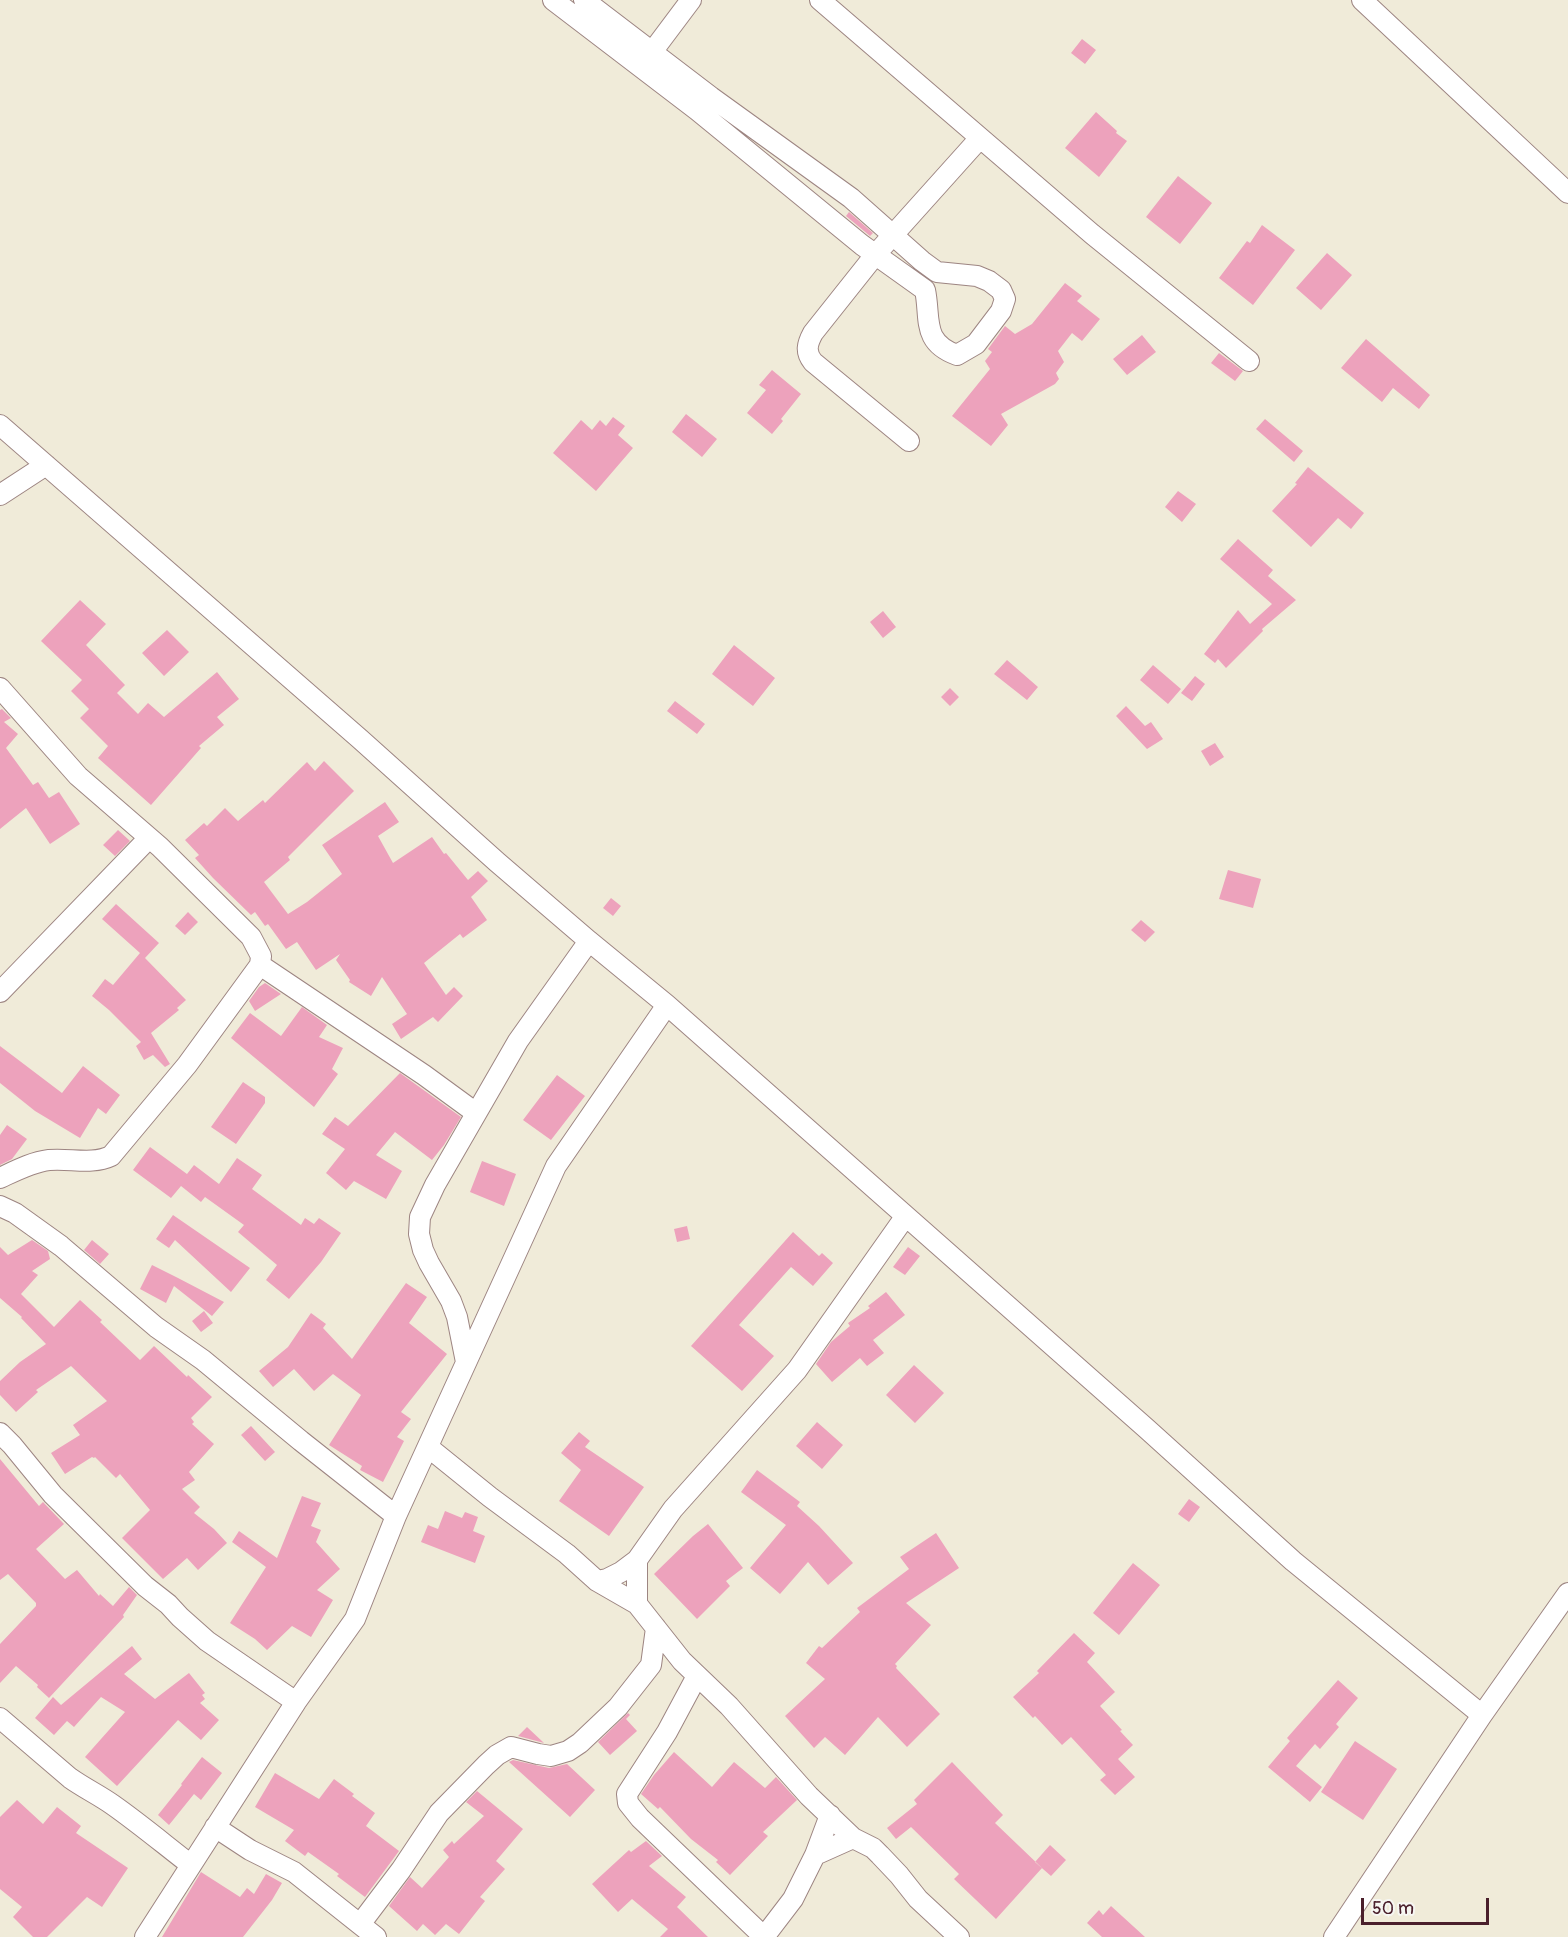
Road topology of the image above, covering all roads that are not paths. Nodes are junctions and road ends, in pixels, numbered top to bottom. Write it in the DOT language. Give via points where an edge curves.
graph roads {
  1 [pos="553,0"];
  2 [pos="584,0"];
  3 [pos="691,0"];
  4 [pos="820,0"];
  5 [pos="1362,0"];
  6 [pos="652,52"];
  7 [pos="980,138"];
  8 [pos="1568,193"];
  9 [pos="892,235"];
  10 [pos="875,255"];
  11 [pos="1249,361"];
  12 [pos="0,425"];
  13 [pos="909,441"];
  14 [pos="46,465"];
  15 [pos="0,495"];
  16 [pos="0,688"];
  17 [pos="149,838"];
  18 [pos="589,941"];
  19 [pos="260,965"];
  20 [pos="0,992"];
  21 [pos="668,1005"];
  22 [pos="476,1113"];
  23 [pos="0,1178"];
  24 [pos="1,1202"];
  25 [pos="905,1217"];
  26 [pos="466,1362"];
  27 [pos="0,1433"];
  28 [pos="428,1447"];
  29 [pos="396,1516"];
  30 [pos="637,1560"];
  31 [pos="597,1581"];
  32 [pos="1568,1593"];
  33 [pos="637,1604"];
  34 [pos="656,1628"];
  35 [pos="681,1661"];
  36 [pos="651,1665"];
  37 [pos="698,1676"];
  38 [pos="296,1702"];
  39 [pos="1482,1715"];
  40 [pos="0,1718"];
  41 [pos="830,1815"];
  42 [pos="215,1827"];
  43 [pos="853,1838"];
  44 [pos="815,1855"];
  45 [pos="191,1865"];
  46 [pos="361,1923"];
  47 [pos="145,1937"];
  48 [pos="376,1937"];
  49 [pos="764,1937"];
  50 [pos="959,1937"];
  51 [pos="1334,1937"];
  1 -- 10 [label="street" via="697,110"];
  2 -- 6 [label="street"];
  3 -- 6 [label="street"];
  4 -- 7 [label="street"];
  5 -- 8 [label="street"];
  6 -- 9 [label="street" via="851,198"];
  7 -- 9 [label="street"];
  7 -- 11 [label="street"];
  9 -- 10 [label="street"];
  9 -- 10 [label="street" via="937,272 977,276 1001,290 1005,299 1001,311 976,344 957,355 943,348 931,333 925,290"];
  10 -- 13 [label="street" via="813,333 808,351 813,362"];
  12 -- 14 [label="street"];
  14 -- 15 [label="street"];
  14 -- 18 [label="street"];
  16 -- 17 [label="street" via="78,776"];
  17 -- 19 [label="street" via="251,937 261,956"];
  17 -- 20 [label="street"];
  18 -- 21 [label="street"];
  18 -- 22 [label="street" via="518,1041"];
  19 -- 22 [label="street"];
  19 -- 23 [label="street" via="188,1065 111,1156 48,1160"];
  21 -- 25 [label="street"];
  21 -- 26 [label="street" via="556,1166"];
  22 -- 26 [label="street" via="420,1217 419,1234 457,1317"];
  24 -- 29 [label="street"];
  25 -- 30 [label="street" via="797,1370 673,1509"];
  25 -- 39 [label="street" via="1293,1561"];
  26 -- 28 [label="street"];
  27 -- 38 [label="street" via="53,1495 145,1586 207,1641"];
  28 -- 29 [label="street"];
  28 -- 31 [label="street"];
  29 -- 38 [label="street" via="354,1619"];
  30 -- 31 [label="street" via="608,1579"];
  30 -- 33 [label="street"];
  31 -- 33 [label="street"];
  32 -- 39 [label="street"];
  33 -- 34 [label="street"];
  34 -- 35 [label="street"];
  34 -- 36 [label="street"];
  35 -- 36 [label="street"];
  35 -- 37 [label="street"];
  36 -- 46 [label="street" via="618,1707 568,1751 546,1755 511,1747 494,1757 439,1813"];
  37 -- 41 [label="street"];
  37 -- 49 [label="street" via="627,1794 628,1803"];
  38 -- 42 [label="street"];
  39 -- 51 [label="street"];
  40 -- 45 [label="street" via="70,1778 134,1820"];
  41 -- 43 [label="street"];
  41 -- 44 [label="street"];
  42 -- 45 [label="street"];
  42 -- 46 [label="street" via="294,1872"];
  43 -- 44 [label="street"];
  43 -- 50 [label="street" via="873,1848 918,1899"];
  44 -- 49 [label="street" via="793,1899"];
  45 -- 47 [label="street"];
  46 -- 48 [label="street"];
}
